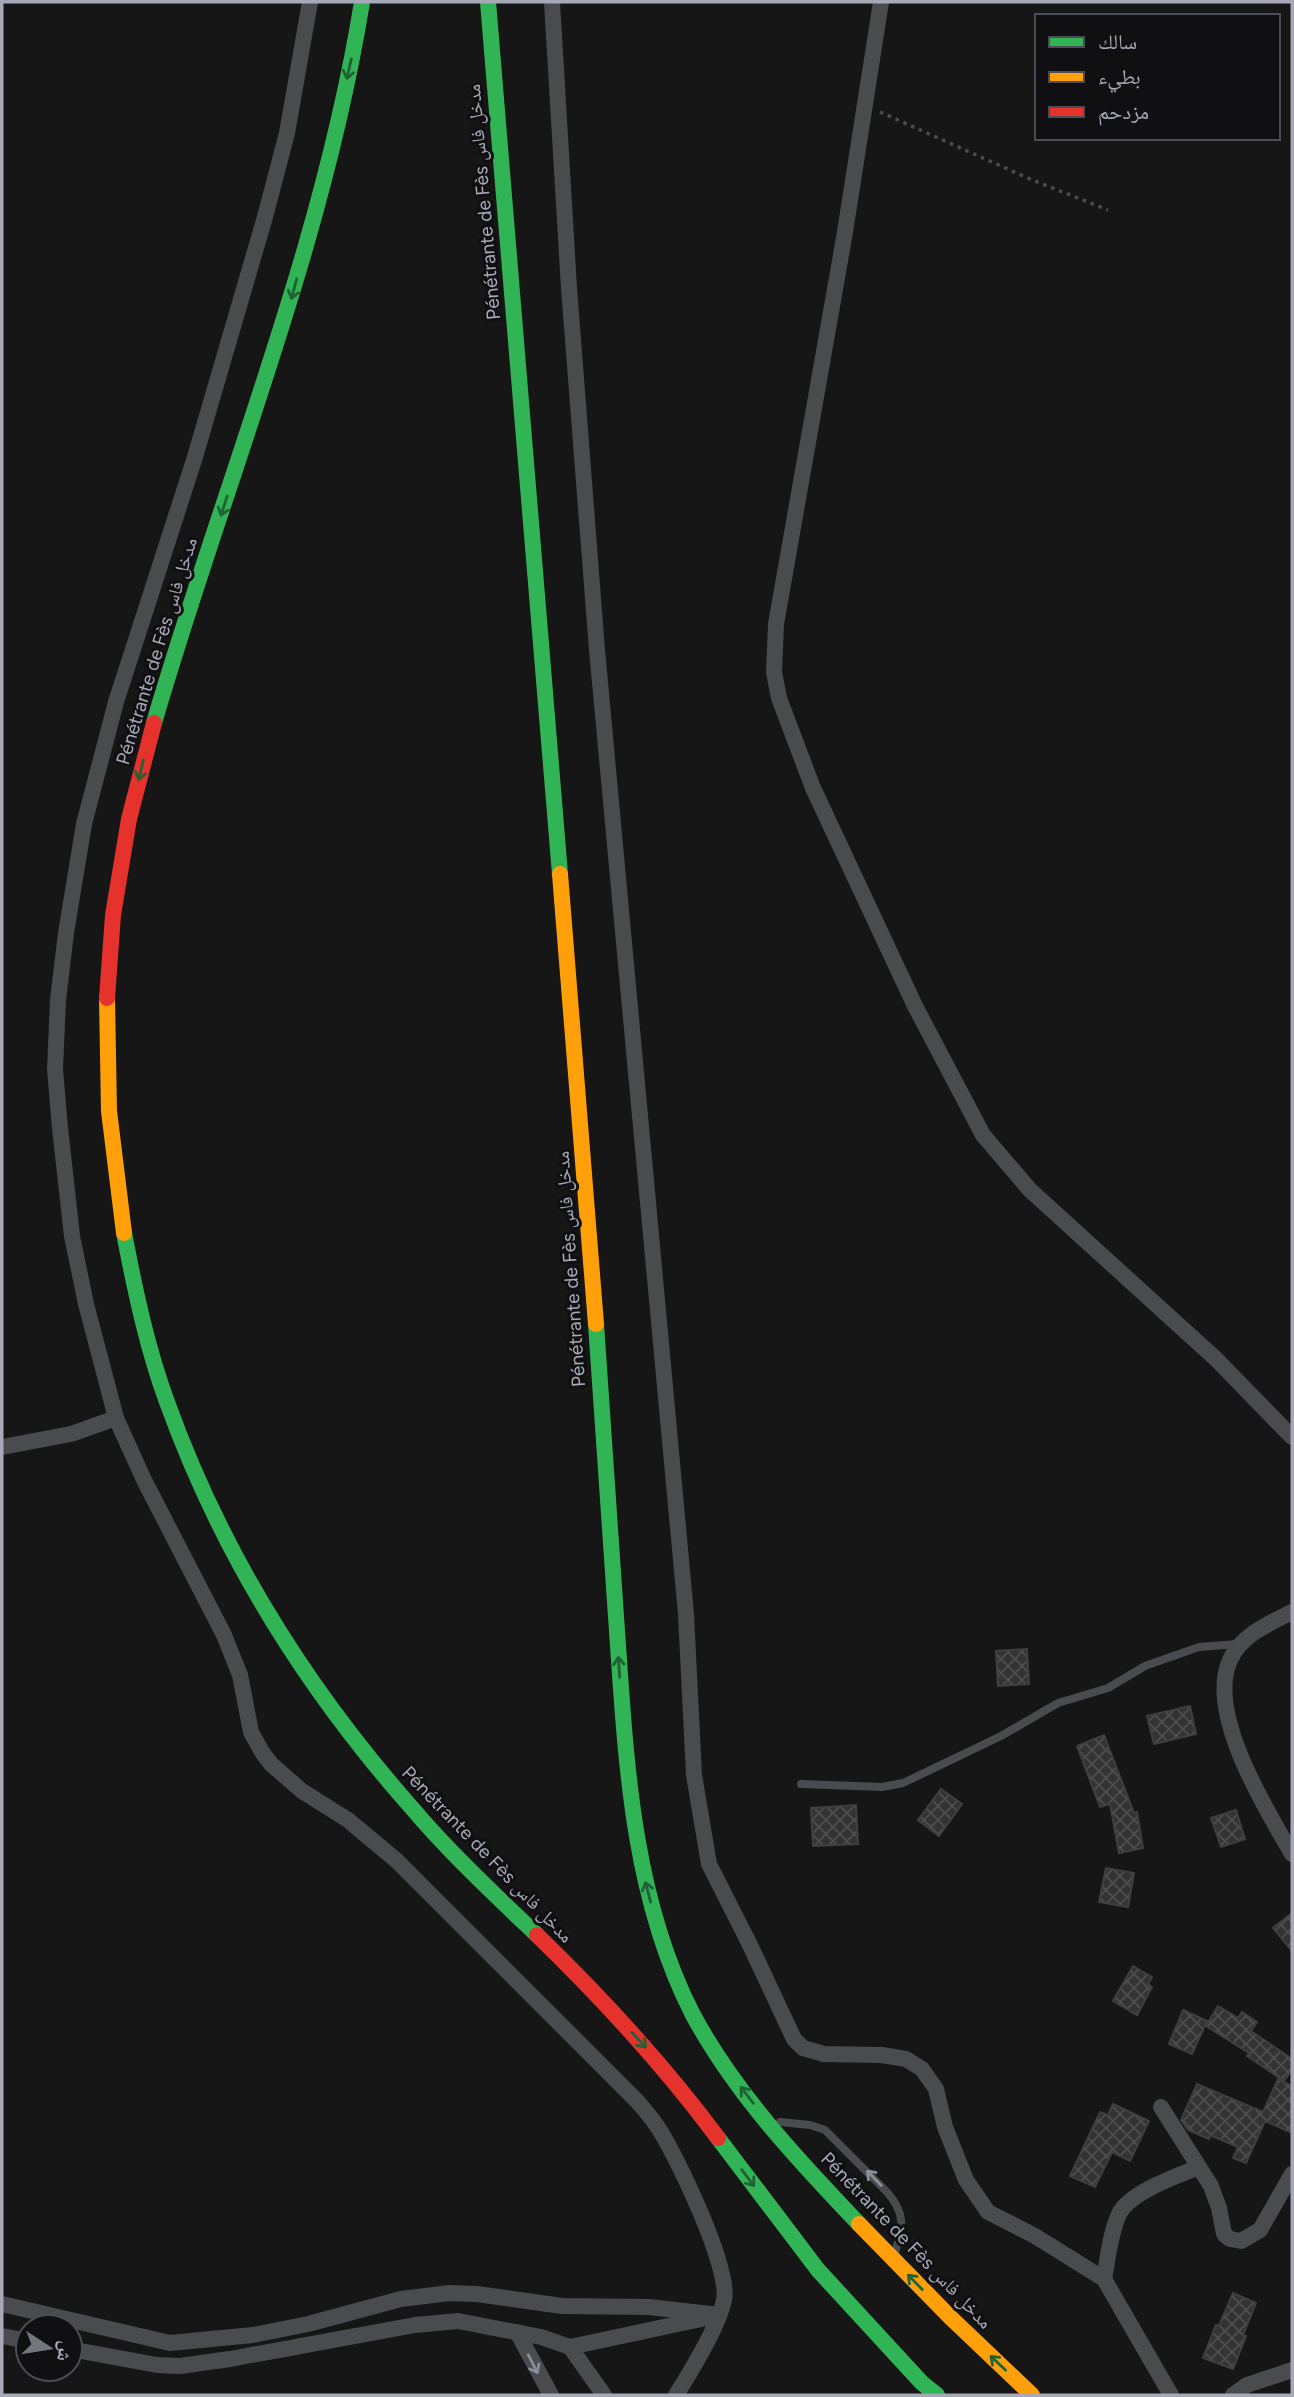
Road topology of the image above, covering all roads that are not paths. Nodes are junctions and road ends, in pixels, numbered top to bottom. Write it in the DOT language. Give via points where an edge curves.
graph roads {
  1 [pos="310,2"];
  2 [pos="362,2"];
  3 [pos="488,2"];
  4 [pos="552,2"];
  5 [pos="881,2"];
  6 [pos="116,1418"];
  7 [pos="1292,1437"];
  8 [pos="2,1447"];
  9 [pos="1292,1612"];
  10 [pos="1241,1643"];
  11 [pos="801,1784"];
  12 [pos="1292,1854"];
  13 [pos="1161,2107"];
  14 [pos="767,2121"];
  15 [pos="1199,2167"];
  16 [pos="1292,2174"];
  17 [pos="893,2259"];
  18 [pos="1104,2279"];
  19 [pos="2,2304"];
  20 [pos="719,2315"];
  21 [pos="517,2332"];
  22 [pos="570,2347"];
  23 [pos="84,2352"];
  24 [pos="1292,2371"];
  25 [pos="551,2395"];
  26 [pos="604,2395"];
  27 [pos="676,2395"];
  28 [pos="937,2395"];
  29 [pos="1032,2395"];
  30 [pos="1171,2395"];
  31 [pos="1233,2395"];
  1 -- 6 [label="street" via="287,133 265,217 195,457 116,702 84,824 66,933 55,1069 60,1128 75,1249"];
  2 -- 28 [label="highway, Pénétrante de Fès مدخل فاس, one-way" via="329,154 284,324 168,673 128,826 107,992 106,1063 114,1170 144,1328 173,1419 244,1575 299,1663 358,1744 414,1811 646,2048 806,2256"];
  14 -- 3 [label="highway, Pénétrante de Fès مدخل فاس, one-way" via="733,2077 680,1988 658,1930 641,1864 628,1782 590,1245"];
  4 -- 18 [label="street" via="596,636 686,1614 694,1775 709,1864 794,2039 803,2048 824,2054 882,2055 906,2059 922,2069 936,2089 966,2180 988,2212"];
  5 -- 7 [label="street" via="776,624 774,672 779,698 858,887 983,1135 1030,1190 1216,1359"];
  6 -- 8 [label="street" via="71,1434"];
  6 -- 20 [label="street" via="224,1635 240,1675 251,1732 262,1752 295,1785 396,1860 637,2101 674,2155 718,2257 725,2287"];
  9 -- 10 [label="street"];
  10 -- 11 [label="lane" via="1199,1647 1145,1666 1108,1688 1058,1703 903,1783 882,1787"];
  10 -- 12 [label="street" via="1225,1676 1229,1721 1257,1793"];
  13 -- 15 [label="street"];
  14 -- 17 [label="highway, Pénétrante de Fès مدخل فاس"];
  17 -- 14 [label="lane, one-way" via="902,2222 896,2202 887,2192 825,2130"];
  15 -- 16 [label="street" via="1211,2186 1224,2234 1235,2241 1260,2230"];
  15 -- 18 [label="street" via="1132,2199 1120,2212"];
  29 -- 17 [label="highway, Pénétrante de Fès مدخل فاس, one-way"];
  18 -- 30 [label="street"];
  19 -- 20 [label="street" via="170,2343 253,2335 401,2299 449,2293 562,2306 649,2307"];
  20 -- 22 [label="street"];
  20 -- 27 [label="street"];
  21 -- 22 [label="street"];
  21 -- 23 [label="street" via="458,2322 415,2325 180,2365"];
  21 -- 25 [label="street, one-way"];
  22 -- 26 [label="street"];
  24 -- 31 [label="street" via="1247,2385"];
}
